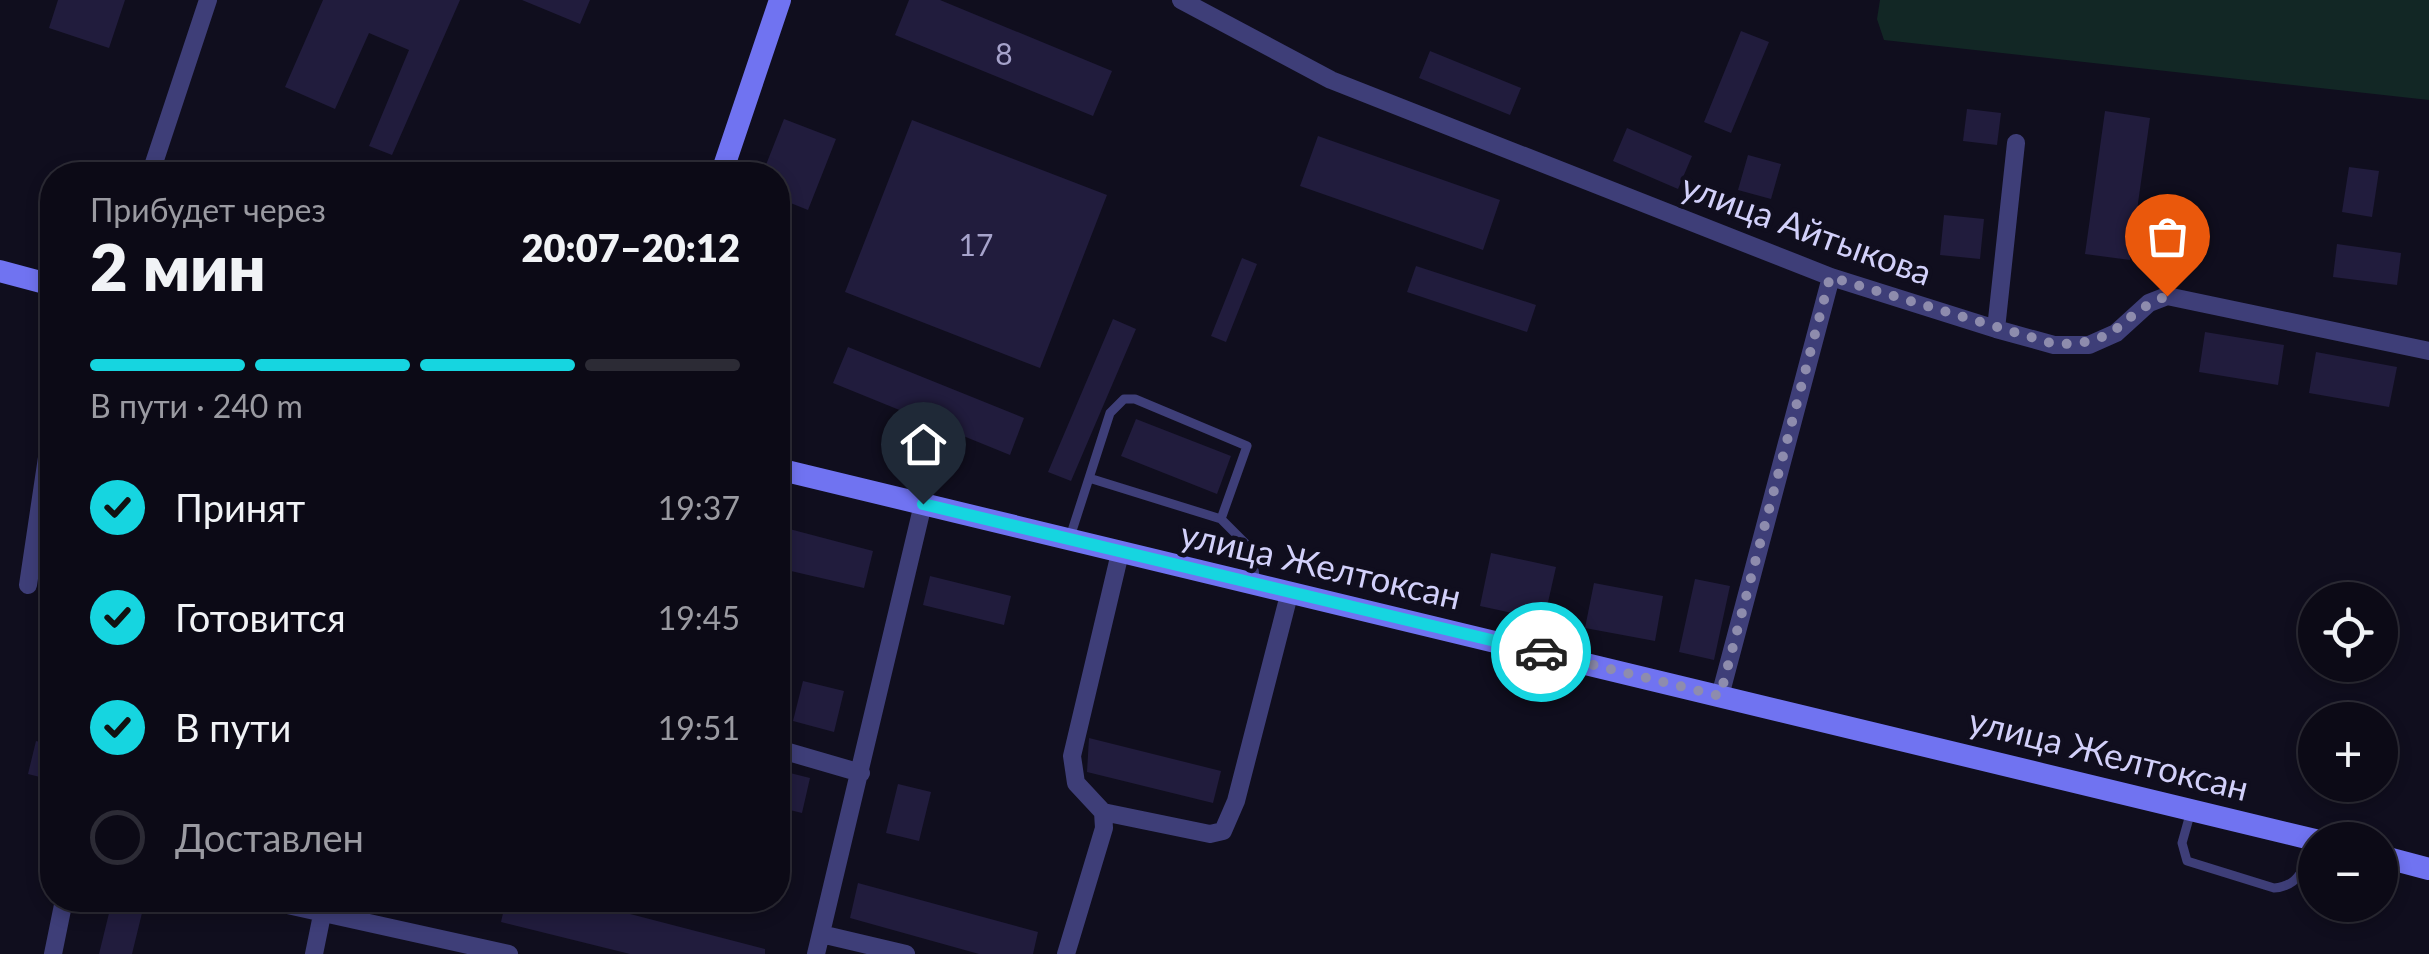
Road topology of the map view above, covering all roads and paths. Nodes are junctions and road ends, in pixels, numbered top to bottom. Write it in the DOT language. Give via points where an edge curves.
graph roads {
  1 [pos="208,0"];
  2 [pos="780,0"];
  3 [pos="1181,0"];
  4 [pos="2016,143"];
  5 [pos="154,162"];
  6 [pos="725,162"];
  7 [pos="0,271"];
  8 [pos="1830,277"];
  9 [pos="40,282"];
  10 [pos="1996,329"];
  11 [pos="2429,351"];
  12 [pos="790,472"];
  13 [pos="1089,478"];
  14 [pos="40,504"];
  15 [pos="923,504"];
  16 [pos="1221,519"];
  17 [pos="1069,539"];
  18 [pos="1120,554"];
  19 [pos="1256,583"];
  20 [pos="28,584"];
  21 [pos="1290,592"];
  22 [pos="1720,696"];
  23 [pos="790,752"];
  24 [pos="861,773"];
  25 [pos="2192,809"];
  26 [pos="1103,812"];
  27 [pos="2298,836"];
  28 [pos="2398,861"];
  29 [pos="2429,869"];
  30 [pos="2298,876"];
  31 [pos="62,912"];
  32 [pos="323,912"];
  33 [pos="344,912"];
  34 [pos="820,934"];
  35 [pos="53,954"];
  36 [pos="314,954"];
  37 [pos="510,954"];
  38 [pos="816,954"];
  39 [pos="906,954"];
  40 [pos="1066,954"];
  1 -- 5 [label="street"];
  2 -- 6 [label="street"];
  3 -- 8 [label="street, улица Айтыкова" via="1332,80"];
  4 -- 10 [label="street"];
  7 -- 9 [label="street"];
  8 -- 10 [label="street, улица Айтыкова"];
  8 -- 22 [label="street"];
  10 -- 11 [label="street, улица Айтыкова" via="2089,345 2167,296"];
  12 -- 15 [label="street, улица Желтоксан"];
  13 -- 16 [label="lane"];
  13 -- 16 [label="lane" via="1110,413 1124,399 1135,399 1243,441 1247,453"];
  13 -- 17 [label="lane"];
  14 -- 20 [label="street"];
  15 -- 17 [label="street, улица Желтоксан"];
  15 -- 24 [label="street"];
  16 -- 19 [label="lane" via="1251,549"];
  17 -- 18 [label="street, улица Желтоксан"];
  18 -- 19 [label="street, улица Желтоксан"];
  18 -- 26 [label="street" via="1072,756 1076,783"];
  19 -- 21 [label="street, улица Желтоксан"];
  21 -- 22 [label="street, улица Желтоксан"];
  21 -- 26 [label="street" via="1223,831"];
  22 -- 25 [label="street, улица Желтоксан"];
  23 -- 24 [label="street"];
  24 -- 34 [label="street"];
  25 -- 27 [label="street, улица Желтоксан"];
  25 -- 30 [label="lane" via="2182,843 2187,861 2274,888"];
  26 -- 40 [label="street" via="1102,839"];
  28 -- 29 [label="street"];
  31 -- 35 [label="street"];
  32 -- 36 [label="street"];
  33 -- 37 [label="street"];
  34 -- 38 [label="street"];
  34 -- 39 [label="street"];
}
